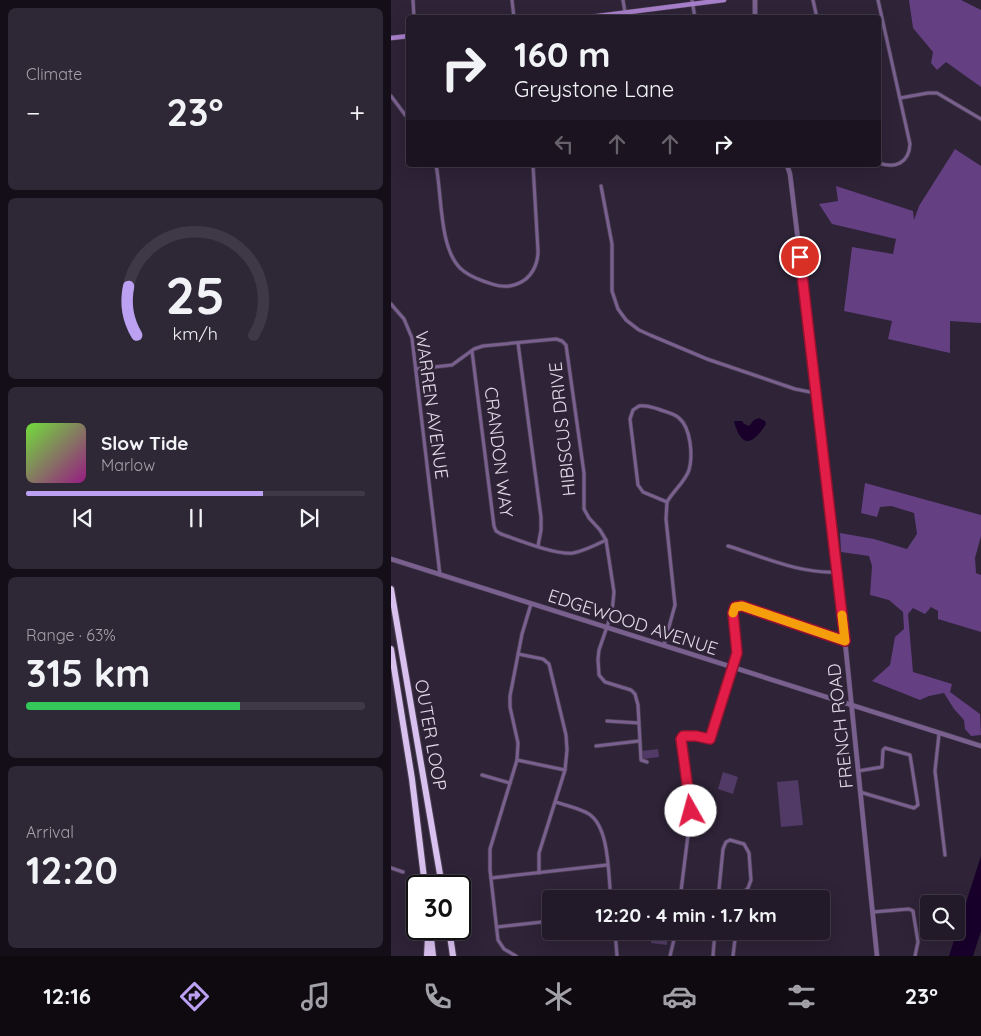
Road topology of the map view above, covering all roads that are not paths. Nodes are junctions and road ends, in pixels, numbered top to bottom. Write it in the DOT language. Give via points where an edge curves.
graph roads {
  1 [pos="413,0"];
  2 [pos="513,0"];
  3 [pos="623,0"];
  4 [pos="724,0"];
  5 [pos="755,0"];
  6 [pos="813,0"];
  7 [pos="878,0"];
  8 [pos="693,2"];
  9 [pos="625,12"];
  10 [pos="414,15"];
  11 [pos="514,15"];
  12 [pos="607,15"];
  13 [pos="695,15"];
  14 [pos="755,15"];
  15 [pos="816,15"];
  16 [pos="406,36"];
  17 [pos="391,38"];
  18 [pos="391,96"];
  19 [pos="900,98"];
  20 [pos="406,116"];
  21 [pos="981,119"];
  22 [pos="881,164"];
  23 [pos="436,167"];
  24 [pos="533,167"];
  25 [pos="787,167"];
  26 [pos="601,186"];
  27 [pos="391,304"];
  28 [pos="519,342"];
  29 [pos="472,350"];
  30 [pos="416,369"];
  31 [pos="816,392"];
  32 [pos="667,502"];
  33 [pos="606,540"];
  34 [pos="538,546"];
  35 [pos="728,546"];
  36 [pos="391,559"];
  37 [pos="838,572"];
  38 [pos="440,575"];
  39 [pos="391,589"];
  40 [pos="531,604"];
  41 [pos="606,628"];
  42 [pos="845,641"];
  43 [pos="664,646"];
  44 [pos="391,649"];
  45 [pos="518,654"];
  46 [pos="733,668"];
  47 [pos="852,706"];
  48 [pos="607,721"];
  49 [pos="639,723"];
  50 [pos="939,734"];
  51 [pos="639,741"];
  52 [pos="596,746"];
  53 [pos="981,746"];
  54 [pos="517,760"];
  55 [pos="647,762"];
  56 [pos="565,770"];
  57 [pos="858,770"];
  58 [pos="481,775"];
  59 [pos="510,783"];
  60 [pos="861,792"];
  61 [pos="556,802"];
  62 [pos="945,855"];
  63 [pos="607,865"];
  64 [pos="391,868"];
  65 [pos="403,872"];
  66 [pos="539,873"];
  67 [pos="424,875"];
  68 [pos="440,875"];
  69 [pos="491,878"];
  70 [pos="610,890"];
  71 [pos="681,890"];
  72 [pos="719,890"];
  73 [pos="745,890"];
  74 [pos="873,912"];
  75 [pos="542,922"];
  76 [pos="497,927"];
  77 [pos="428,940"];
  78 [pos="431,940"];
  79 [pos="451,940"];
  80 [pos="616,940"];
  81 [pos="674,940"];
  82 [pos="714,940"];
  83 [pos="735,940"];
  84 [pos="427,956"];
  85 [pos="433,956"];
  86 [pos="455,956"];
  87 [pos="516,956"];
  88 [pos="617,956"];
  89 [pos="670,956"];
  90 [pos="713,956"];
  91 [pos="733,956"];
  92 [pos="877,956"];
  93 [pos="915,956"];
  1 -- 10 [label="street"];
  2 -- 11 [label="street"];
  3 -- 9 [label="street"];
  4 -- 8 [label="main road"];
  5 -- 14 [label="street"];
  6 -- 15 [label="street"];
  7 -- 19 [label="street"];
  8 -- 9 [label="main road"];
  8 -- 13 [label="street"];
  9 -- 12 [label="main road"];
  16 -- 17 [label="main road"];
  18 -- 20 [label="street"];
  19 -- 21 [label="street" via="937,93"];
  19 -- 22 [label="street" via="909,152 899,164"];
  23 -- 24 [label="street" via="446,237 453,259 474,277 505,286 524,280 537,262"];
  25 -- 31 [label="street, FRENCH ROAD"];
  26 -- 31 [label="street" via="613,244 612,291 626,320 639,330 707,359 795,389"];
  27 -- 30 [label="street, WARREN AVENUE" via="403,316 409,329"];
  28 -- 29 [label="street, HIBISCUS DRIVE"];
  28 -- 33 [label="street, HIBISCUS DRIVE" via="556,339 566,345 584,478 584,509"];
  28 -- 34 [label="street" via="541,517"];
  29 -- 30 [label="street, HIBISCUS DRIVE" via="452,365"];
  29 -- 34 [label="street, CRANDON WAY" via="495,529"];
  30 -- 38 [label="street, WARREN AVENUE"];
  31 -- 37 [label="street, FRENCH ROAD"];
  32 -- 32 [label="street" via="689,469 686,429 675,415 639,406 633,410 630,419 638,485 643,492"];
  32 -- 43 [label="street" via="675,605"];
  33 -- 34 [label="street, CRANDON WAY" via="573,553"];
  33 -- 41 [label="street, HIBISCUS DRIVE" via="614,599"];
  35 -- 37 [label="street" via="805,570"];
  36 -- 38 [label="street, EDGEWOOD AVENUE"];
  37 -- 42 [label="street, FRENCH ROAD"];
  38 -- 40 [label="street, EDGEWOOD AVENUE"];
  39 -- 68 [label="highway, OUTER LOOP"];
  40 -- 41 [label="street, EDGEWOOD AVENUE"];
  40 -- 45 [label="street"];
  41 -- 43 [label="street, EDGEWOOD AVENUE"];
  41 -- 49 [label="street, HIBISCUS DRIVE" via="598,659 599,676 605,682 633,692"];
  42 -- 46 [label="street" via="737,606 733,613 737,653"];
  42 -- 47 [label="street, FRENCH ROAD"];
  43 -- 46 [label="street, EDGEWOOD AVENUE"];
  44 -- 67 [label="highway, OUTER LOOP" via="412,773"];
  45 -- 54 [label="street" via="509,700 518,743"];
  45 -- 56 [label="street" via="543,659 551,669 566,736"];
  46 -- 47 [label="street, EDGEWOOD AVENUE"];
  46 -- 71 [label="street" via="710,739 696,736 683,736 681,739 691,811"];
  47 -- 50 [label="street, EDGEWOOD AVENUE"];
  47 -- 57 [label="street, FRENCH ROAD"];
  48 -- 49 [label="street"];
  49 -- 51 [label="street"];
  50 -- 53 [label="street, EDGEWOOD AVENUE"];
  50 -- 62 [label="street" via="935,768"];
  51 -- 52 [label="street"];
  51 -- 55 [label="street" via="641,760"];
  54 -- 56 [label="street"];
  54 -- 59 [label="street"];
  56 -- 61 [label="street"];
  57 -- 60 [label="street, FRENCH ROAD"];
  57 -- 60 [label="street" via="882,767 885,748 910,756 918,805 914,808"];
  58 -- 59 [label="street"];
  59 -- 69 [label="street" via="492,842"];
  60 -- 74 [label="street, FRENCH ROAD"];
  61 -- 63 [label="street" via="596,820 604,838"];
  61 -- 66 [label="street" via="539,853"];
  63 -- 66 [label="street"];
  63 -- 70 [label="street"];
  64 -- 65 [label="street"];
  66 -- 69 [label="street"];
  69 -- 76 [label="street"];
  72 -- 73 [label="street" via="723,849 725,842 730,840 744,844 749,856 751,882"];
  74 -- 92 [label="street, FRENCH ROAD"];
  74 -- 93 [label="street" via="913,911 918,942"];
  75 -- 76 [label="street"];
  76 -- 87 [label="street" via="501,946"];
  77 -- 84 [label="highway"];
  78 -- 85 [label="highway"];
  79 -- 86 [label="highway"];
  80 -- 88 [label="street"];
  81 -- 89 [label="street"];
  82 -- 90 [label="street"];
  83 -- 91 [label="street"];
}
